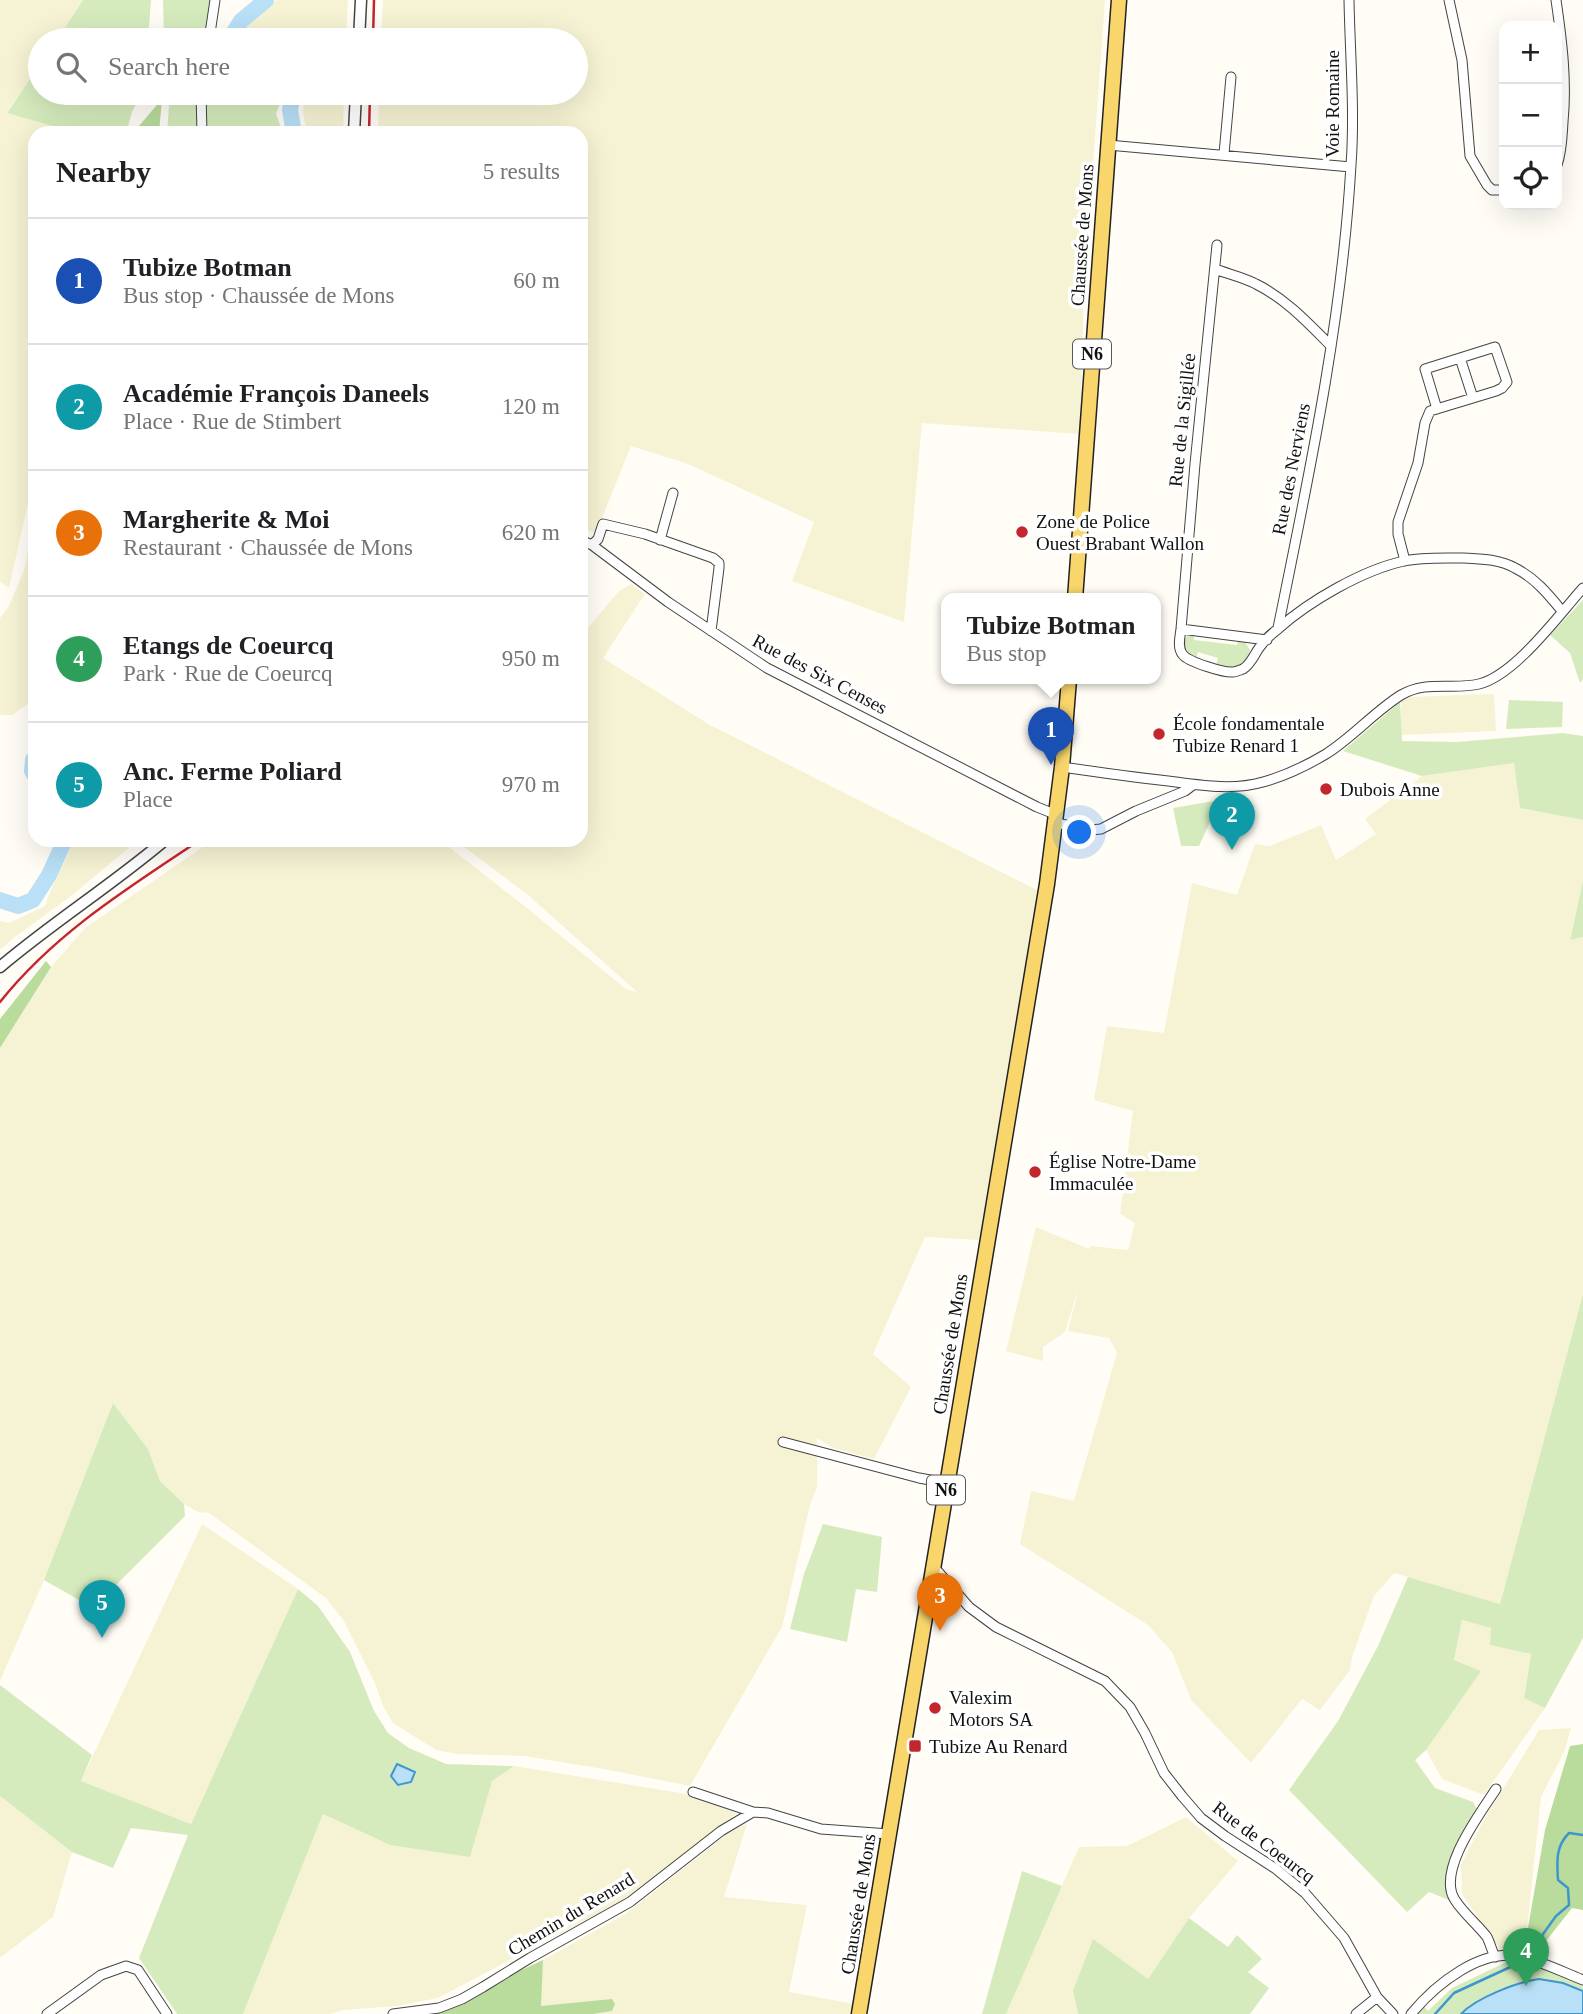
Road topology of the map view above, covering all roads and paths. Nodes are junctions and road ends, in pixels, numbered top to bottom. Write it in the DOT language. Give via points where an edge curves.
graph roads {
  1 [pos="215,0"];
  2 [pos="361,0"];
  3 [pos="1119,0"];
  4 [pos="1349,0"];
  5 [pos="1449,0"];
  6 [pos="1556,0"];
  7 [pos="211,28"];
  8 [pos="360,28"];
  9 [pos="1231,77"];
  10 [pos="201,105"];
  11 [pos="355,105"];
  12 [pos="202,126"];
  13 [pos="354,126"];
  14 [pos="1108,145"];
  15 [pos="1562,147"];
  16 [pos="1224,155"];
  17 [pos="1351,167"];
  18 [pos="1499,190"];
  19 [pos="1217,245"];
  20 [pos="1215,269"];
  21 [pos="1331,346"];
  22 [pos="1460,358"];
  23 [pos="1473,398"];
  24 [pos="1437,410"];
  25 [pos="673,493"];
  26 [pos="660,540"];
  27 [pos="588,543"];
  28 [pos="592,545"];
  29 [pos="1405,561"];
  30 [pos="1583,587"];
  31 [pos="1075,593"];
  32 [pos="1562,611"];
  33 [pos="1278,628"];
  34 [pos="1181,629"];
  35 [pos="711,631"];
  36 [pos="1267,640"];
  37 [pos="1069,684"];
  38 [pos="1062,767"];
  39 [pos="1193,785"];
  40 [pos="1056,819"];
  41 [pos="157,847"];
  42 [pos="0,967"];
  43 [pos="782,1442"];
  44 [pos="947,1483"];
  45 [pos="933,1566"];
  46 [pos="1496,1789"];
  47 [pos="693,1792"];
  48 [pos="753,1812"];
  49 [pos="889,1834"];
  50 [pos="1495,1957"];
  51 [pos="1583,1980"];
  52 [pos="1377,1997"];
  53 [pos="47,2014"];
  54 [pos="167,2014"];
  55 [pos="393,2014"];
  56 [pos="859,2014"];
  57 [pos="1356,2014"];
  58 [pos="1393,2014"];
  59 [pos="1411,2014"];
  1 -- 7 [label="street"];
  2 -- 8 [label="street"];
  3 -- 14 [label="main road, Chaussée de Mons / N6"];
  4 -- 17 [label="street, Voie Romaine"];
  5 -- 18 [label="street" via="1462,60 1470,156 1486,185"];
  6 -- 15 [label="street" via="1564,57"];
  9 -- 16 [label="street"];
  10 -- 12 [label="street"];
  11 -- 13 [label="street"];
  14 -- 16 [label="street, Voie Romaine"];
  14 -- 31 [label="main road, Chaussée de Mons / N6"];
  16 -- 17 [label="street, Voie Romaine"];
  17 -- 21 [label="street, Rue des Nerviens"];
  19 -- 20 [label="street, Rue de la Sigillée"];
  20 -- 21 [label="street" via="1275,295"];
  20 -- 34 [label="street, Rue de la Sigillée"];
  21 -- 33 [label="street, Rue des Nerviens"];
  22 -- 23 [label="street"];
  22 -- 23 [label="street" via="1495,347 1507,382"];
  22 -- 24 [label="street" via="1425,369"];
  23 -- 24 [label="street"];
  24 -- 29 [label="street" via="1430,411 1425,423 1418,463 1398,522"];
  25 -- 26 [label="street"];
  26 -- 28 [label="street" via="603,524"];
  26 -- 35 [label="street" via="719,563"];
  27 -- 28 [label="street, Rue des Six Censes"];
  28 -- 35 [label="street, Rue des Six Censes"];
  29 -- 32 [label="street" via="1455,558 1500,562 1538,583"];
  29 -- 33 [label="street" via="1337,588"];
  30 -- 32 [label="street"];
  32 -- 39 [label="street" via="1518,661 1489,681 1422,687 1402,694 1329,752 1261,783"];
  33 -- 36 [label="street"];
  34 -- 36 [label="street"];
  34 -- 36 [label="street, Rue de la Sigillée" via="1184,657 1232,673 1246,667"];
  35 -- 40 [label="street, Rue des Six Censes" via="767,668"];
  37 -- 38 [label="main road, Chaussée de Mons / N6"];
  38 -- 39 [label="street"];
  38 -- 40 [label="main road, Chaussée de Mons / N6"];
  39 -- 40 [label="street, Rue des Six Censes" via="1101,829"];
  40 -- 44 [label="main road, Chaussée de Mons / N6"];
  41 -- 42 [label="street"];
  43 -- 44 [label="street"];
  44 -- 45 [label="main road, Chaussée de Mons / N6"];
  45 -- 49 [label="main road, Chaussée de Mons / N6"];
  45 -- 52 [label="street, Rue de Coeurcq" via="969,1607 996,1627 1105,1681 1130,1707 1164,1773 1182,1796 1201,1818 1305,1893 1344,1938"];
  46 -- 50 [label="street" via="1460,1846 1450,1878 1452,1895 1488,1938"];
  47 -- 48 [label="street"];
  48 -- 49 [label="street" via="821,1829"];
  48 -- 55 [label="street, Chemin du Renard" via="721,1831 630,1902 483,1987 439,2008"];
  49 -- 56 [label="main road, Chaussée de Mons / N6"];
  50 -- 51 [label="street" via="1524,1958"];
  50 -- 59 [label="street" via="1456,1972"];
  52 -- 57 [label="street"];
  52 -- 58 [label="street, Rue de Coeurcq"];
  53 -- 54 [label="street" via="101,1975 126,1966 138,1970"];
}
